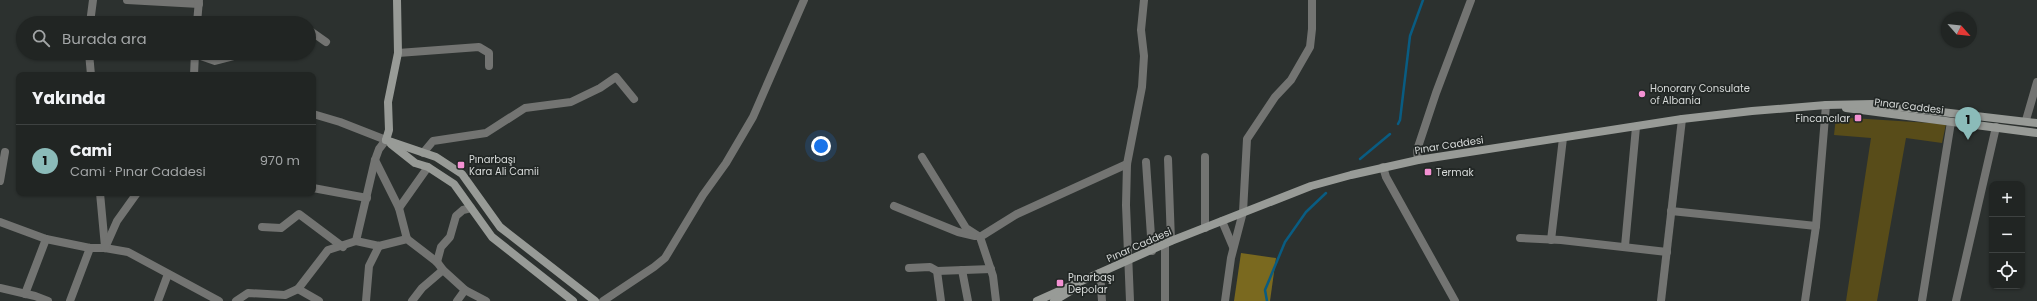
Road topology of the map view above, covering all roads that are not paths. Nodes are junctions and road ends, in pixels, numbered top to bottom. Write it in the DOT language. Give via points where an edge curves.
graph roads {
  1 [pos="93,0"];
  2 [pos="127,0"];
  3 [pos="397,0"];
  4 [pos="804,0"];
  5 [pos="1144,0"];
  6 [pos="1312,0"];
  7 [pos="1471,0"];
  8 [pos="199,2"];
  9 [pos="91,16"];
  10 [pos="198,16"];
  11 [pos="316,35"];
  12 [pos="326,42"];
  13 [pos="398,52"];
  14 [pos="90,60"];
  15 [pos="195,60"];
  16 [pos="489,66"];
  17 [pos="91,72"];
  18 [pos="194,72"];
  19 [pos="2037,82"];
  20 [pos="634,99"];
  21 [pos="1826,105"];
  22 [pos="316,115"];
  23 [pos="1682,119"];
  24 [pos="2026,120"];
  25 [pos="1951,122"];
  26 [pos="2037,123"];
  27 [pos="1636,127"];
  28 [pos="1996,127"];
  29 [pos="2037,133"];
  30 [pos="1563,138"];
  31 [pos="386,140"];
  32 [pos="5,152"];
  33 [pos="423,153"];
  34 [pos="922,157"];
  35 [pos="1205,157"];
  36 [pos="1168,159"];
  37 [pos="375,160"];
  38 [pos="1418,160"];
  39 [pos="1146,162"];
  40 [pos="1127,164"];
  41 [pos="428,167"];
  42 [pos="1383,167"];
  43 [pos="0,181"];
  44 [pos="316,189"];
  45 [pos="100,196"];
  46 [pos="135,196"];
  47 [pos="367,198"];
  48 [pos="894,206"];
  49 [pos="399,208"];
  50 [pos="471,208"];
  51 [pos="1672,211"];
  52 [pos="1243,212"];
  53 [pos="1222,221"];
  54 [pos="0,222"];
  55 [pos="1816,226"];
  56 [pos="262,227"];
  57 [pos="1205,228"];
  58 [pos="980,237"];
  59 [pos="1520,238"];
  60 [pos="46,239"];
  61 [pos="407,239"];
  62 [pos="1551,240"];
  63 [pos="356,241"];
  64 [pos="1168,243"];
  65 [pos="379,246"];
  66 [pos="1625,246"];
  67 [pos="343,247"];
  68 [pos="1233,247"];
  69 [pos="90,248"];
  70 [pos="105,248"];
  71 [pos="1152,251"];
  72 [pos="1667,252"];
  73 [pos="1128,261"];
  74 [pos="437,262"];
  75 [pos="910,268"];
  76 [pos="990,269"];
  77 [pos="442,270"];
  78 [pos="962,270"];
  79 [pos="937,271"];
  80 [pos="168,274"];
  81 [pos="1096,275"];
  82 [pos="0,288"];
  83 [pos="298,289"];
  84 [pos="465,290"];
  85 [pos="25,294"];
  86 [pos="35,299"];
  87 [pos="48,301"];
  88 [pos="70,301"];
  89 [pos="158,301"];
  90 [pos="219,301"];
  91 [pos="236,301"];
  92 [pos="319,301"];
  93 [pos="366,301"];
  94 [pos="412,301"];
  95 [pos="457,301"];
  96 [pos="486,301"];
  97 [pos="573,301"];
  98 [pos="595,301"];
  99 [pos="603,301"];
  100 [pos="941,301"];
  101 [pos="968,301"];
  102 [pos="996,301"];
  103 [pos="1037,301"];
  104 [pos="1054,301"];
  105 [pos="1102,301"];
  106 [pos="1130,301"];
  107 [pos="1165,301"];
  108 [pos="1225,301"];
  109 [pos="1455,301"];
  110 [pos="1661,301"];
  111 [pos="1805,301"];
  112 [pos="1922,301"];
  113 [pos="1956,301"];
  1 -- 9 [label="street"];
  2 -- 8 [label="street"];
  3 -- 13 [label="main road"];
  4 -- 99 [label="street" via="753,116 665,258"];
  5 -- 40 [label="street" via="1141,30 1144,56 1142,87"];
  6 -- 52 [label="street" via="1310,47 1291,80 1275,97 1247,139"];
  7 -- 38 [label="street" via="1417,150"];
  8 -- 10 [label="street"];
  11 -- 12 [label="street"];
  13 -- 16 [label="street" via="479,47 489,53"];
  13 -- 31 [label="main road" via="388,102 389,130"];
  14 -- 17 [label="street"];
  15 -- 18 [label="street"];
  19 -- 24 [label="street"];
  20 -- 33 [label="street" via="616,77 571,102 525,108 486,133 433,141"];
  21 -- 23 [label="main road, Pınar Caddesi"];
  21 -- 24 [label="main road, Pınar Caddesi" via="1873,104"];
  21 -- 25 [label="main road, Pınar Caddesi"];
  21 -- 55 [label="street"];
  22 -- 31 [label="street"];
  23 -- 27 [label="main road, Pınar Caddesi"];
  23 -- 51 [label="street"];
  24 -- 26 [label="main road, Pınar Caddesi"];
  25 -- 28 [label="main road, Pınar Caddesi"];
  25 -- 112 [label="street"];
  27 -- 30 [label="main road, Pınar Caddesi"];
  27 -- 66 [label="street"];
  28 -- 29 [label="main road, Pınar Caddesi"];
  28 -- 113 [label="street"];
  30 -- 38 [label="main road, Pınar Caddesi"];
  30 -- 62 [label="street"];
  31 -- 33 [label="main road"];
  31 -- 37 [label="street"];
  31 -- 41 [label="main road" via="415,163"];
  32 -- 43 [label="street"];
  33 -- 98 [label="main road" via="436,157 462,174 500,227"];
  34 -- 58 [label="street" via="966,228"];
  35 -- 57 [label="street"];
  36 -- 64 [label="street"];
  37 -- 47 [label="street"];
  37 -- 49 [label="street"];
  38 -- 42 [label="main road, Pınar Caddesi"];
  39 -- 71 [label="street"];
  40 -- 58 [label="street" via="1017,214"];
  40 -- 73 [label="street"];
  41 -- 49 [label="street"];
  41 -- 50 [label="main road" via="454,184"];
  42 -- 52 [label="main road, Pınar Caddesi" via="1311,186"];
  42 -- 109 [label="street" via="1386,177"];
  44 -- 47 [label="street"];
  45 -- 70 [label="street"];
  46 -- 70 [label="street" via="117,221"];
  47 -- 63 [label="street"];
  48 -- 58 [label="street" via="958,232"];
  49 -- 61 [label="street"];
  50 -- 74 [label="street" via="456,216 450,237 441,247"];
  50 -- 97 [label="main road" via="492,237"];
  51 -- 55 [label="street"];
  51 -- 72 [label="street"];
  52 -- 53 [label="main road, Pınar Caddesi"];
  52 -- 68 [label="street"];
  53 -- 57 [label="main road, Pınar Caddesi"];
  53 -- 68 [label="street"];
  54 -- 60 [label="street"];
  55 -- 111 [label="street"];
  56 -- 67 [label="street" via="281,228 299,214"];
  57 -- 64 [label="main road, Pınar Caddesi"];
  58 -- 76 [label="street"];
  59 -- 62 [label="street"];
  60 -- 69 [label="street"];
  60 -- 85 [label="street"];
  61 -- 65 [label="street"];
  61 -- 74 [label="street"];
  62 -- 66 [label="street"];
  63 -- 65 [label="street"];
  63 -- 67 [label="street"];
  64 -- 71 [label="main road, Pınar Caddesi"];
  64 -- 107 [label="street"];
  65 -- 93 [label="street" via="369,266"];
  66 -- 72 [label="street"];
  67 -- 83 [label="street" via="328,250"];
  68 -- 108 [label="street"];
  69 -- 70 [label="street"];
  69 -- 88 [label="street"];
  70 -- 80 [label="street" via="128,252"];
  71 -- 73 [label="main road, Pınar Caddesi"];
  72 -- 110 [label="street"];
  73 -- 81 [label="main road, Pınar Caddesi"];
  73 -- 106 [label="street"];
  74 -- 77 [label="street"];
  75 -- 79 [label="street" via="930,267"];
  76 -- 78 [label="street"];
  76 -- 102 [label="street"];
  77 -- 84 [label="street"];
  77 -- 94 [label="street"];
  78 -- 79 [label="street"];
  78 -- 101 [label="street"];
  79 -- 100 [label="street"];
  80 -- 89 [label="street"];
  80 -- 90 [label="street"];
  81 -- 103 [label="main road, Pınar Caddesi"];
  81 -- 104 [label="main road, Pınar Caddesi"];
  81 -- 105 [label="street"];
  82 -- 85 [label="street"];
  83 -- 91 [label="street" via="285,295 248,293"];
  83 -- 92 [label="street"];
  84 -- 95 [label="street"];
  84 -- 96 [label="street"];
  85 -- 86 [label="street"];
  86 -- 87 [label="street"];
}
